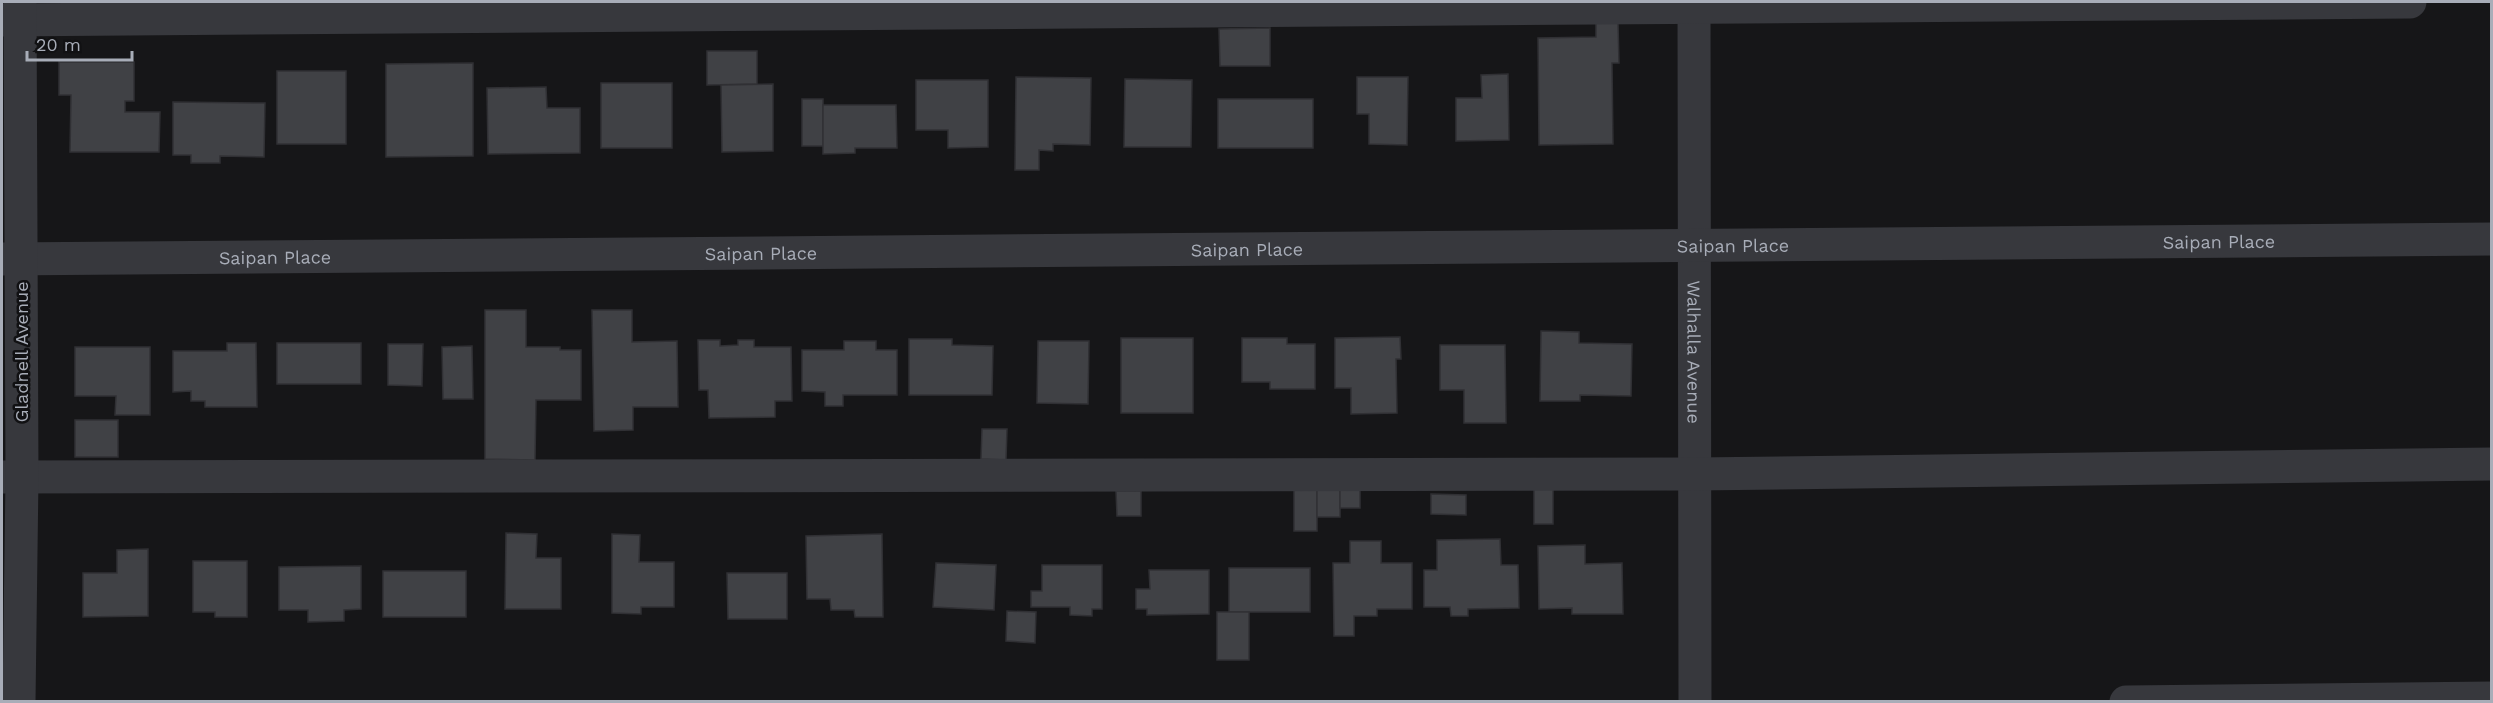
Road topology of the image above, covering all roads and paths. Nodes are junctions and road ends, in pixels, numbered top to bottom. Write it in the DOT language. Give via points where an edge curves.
graph roads {
  1 [pos="2410,2"];
  2 [pos="1694,4"];
  3 [pos="14,14"];
  4 [pos="2492,239"];
  5 [pos="1694,245"];
  6 [pos="11,259"];
  7 [pos="2492,464"];
  8 [pos="1695,474"];
  9 [pos="12,477"];
  10 [pos="2492,698"];
  11 [pos="19,702"];
  12 [pos="1695,702"];
  13 [pos="2126,702"];
  1 -- 2 [label="street"];
  2 -- 3 [label="street"];
  2 -- 5 [label="street, Walhalla Avenue"];
  3 -- 6 [label="street, Gladnell Avenue"];
  4 -- 5 [label="street, Saipan Place"];
  5 -- 6 [label="street, Saipan Place"];
  5 -- 8 [label="street, Walhalla Avenue"];
  6 -- 9 [label="street, Gladnell Avenue"];
  7 -- 8 [label="street"];
  8 -- 9 [label="street"];
  8 -- 12 [label="street, Walhalla Avenue"];
  9 -- 11 [label="street, Gladnell Avenue"];
  10 -- 13 [label="street"];
}
